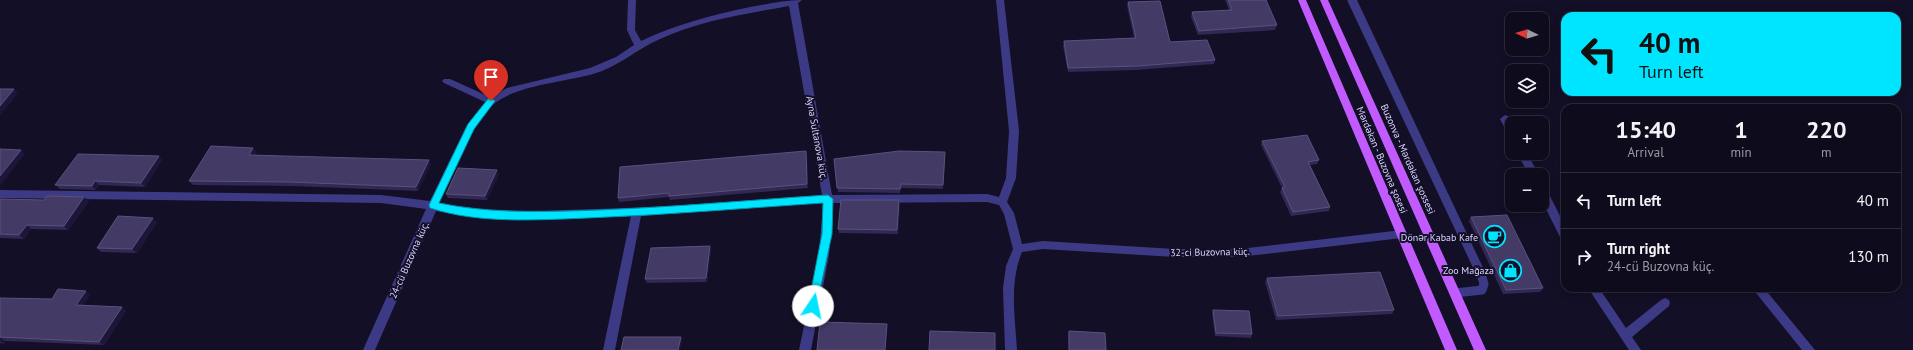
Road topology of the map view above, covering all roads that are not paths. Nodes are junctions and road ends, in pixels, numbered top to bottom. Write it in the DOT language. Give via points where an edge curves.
graph roads {
  1 [pos="632,0"];
  2 [pos="1000,0"];
  3 [pos="1302,0"];
  4 [pos="1324,0"];
  5 [pos="1352,0"];
  6 [pos="796,1"];
  7 [pos="639,46"];
  8 [pos="447,81"];
  9 [pos="491,101"];
  10 [pos="0,194"];
  11 [pos="828,199"];
  12 [pos="1002,202"];
  13 [pos="433,205"];
  14 [pos="1549,205"];
  15 [pos="637,212"];
  16 [pos="1561,228"];
  17 [pos="1402,234"];
  18 [pos="1018,249"];
  19 [pos="1596,292"];
  20 [pos="1760,292"];
  21 [pos="1455,293"];
  22 [pos="1665,303"];
  23 [pos="1626,335"];
  24 [pos="369,350"];
  25 [pos="609,350"];
  26 [pos="805,350"];
  27 [pos="1011,350"];
  28 [pos="1451,350"];
  29 [pos="1480,350"];
  30 [pos="1635,350"];
  31 [pos="1809,350"];
  1 -- 7 [label="street" via="631,30"];
  2 -- 12 [label="street" via="1014,131 1011,178"];
  3 -- 17 [label="main road, Mərdəkan - Buzovna şosesi"];
  4 -- 21 [label="main road, Buzonva - Mərdəkan şossesi"];
  5 -- 21 [label="lane" via="1481,274 1484,284 1482,290"];
  6 -- 7 [label="street, 24-cü Buzovna küç." via="688,24 669,30"];
  6 -- 11 [label="street, Ayna Sultanova küç."];
  7 -- 9 [label="street, 24-cü Buzovna küç." via="619,59 592,71 523,87"];
  8 -- 9 [label="street"];
  9 -- 13 [label="street, 24-cü Buzovna küç." via="471,127"];
  10 -- 13 [label="street" via="382,199"];
  11 -- 12 [label="street" via="987,198"];
  11 -- 15 [label="street"];
  11 -- 26 [label="street, Ayna Sultanova küç." via="827,234"];
  12 -- 18 [label="street" via="1009,213"];
  13 -- 15 [label="street" via="495,215"];
  13 -- 24 [label="street, 24-cü Buzovna küç."];
  14 -- 16 [label="street"];
  15 -- 25 [label="street"];
  17 -- 18 [label="street, 32-ci Buzovna küç." via="1239,253 1175,253 1043,245"];
  17 -- 28 [label="main road, Mərdəkan - Buzovna şosesi"];
  18 -- 27 [label="street" via="1011,266 1008,288"];
  19 -- 23 [label="street"];
  20 -- 31 [label="street"];
  21 -- 29 [label="main road, Buzonva - Mərdəkan şossesi"];
  22 -- 23 [label="street"];
  23 -- 30 [label="street"];
}
